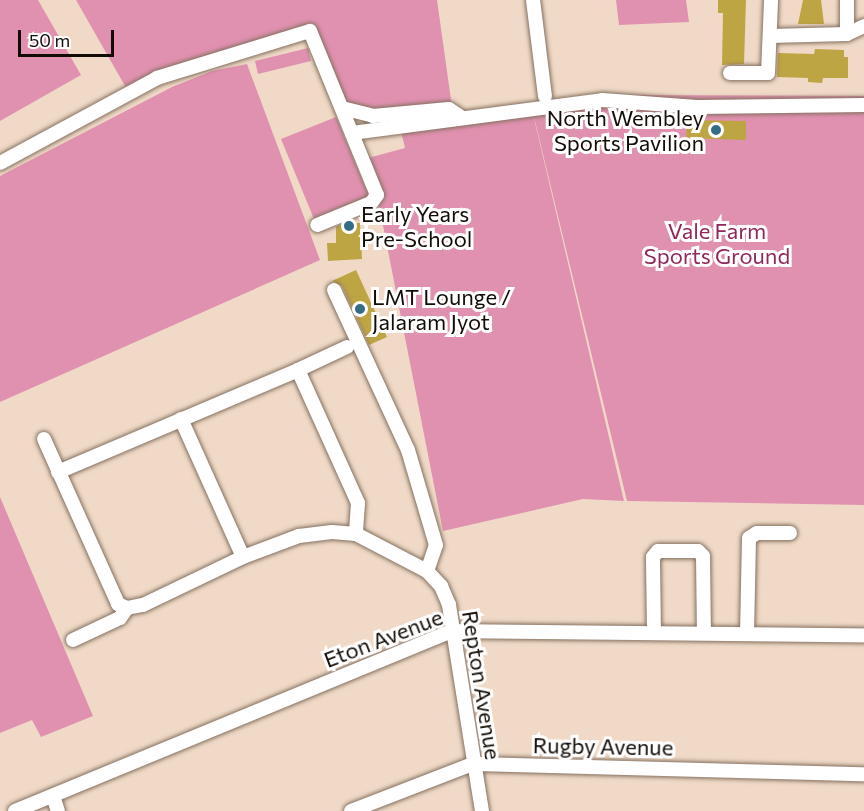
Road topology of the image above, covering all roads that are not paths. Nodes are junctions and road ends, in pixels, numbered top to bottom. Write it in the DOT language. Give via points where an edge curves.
graph roads {
  1 [pos="533,0"];
  2 [pos="847,0"];
  3 [pos="771,7"];
  4 [pos="864,26"];
  5 [pos="847,34"];
  6 [pos="770,36"];
  7 [pos="730,74"];
  8 [pos="545,96"];
  9 [pos="864,105"];
  10 [pos="342,108"];
  11 [pos="461,117"];
  12 [pos="352,133"];
  13 [pos="0,163"];
  14 [pos="317,225"];
  15 [pos="334,290"];
  16 [pos="347,347"];
  17 [pos="298,370"];
  18 [pos="181,419"];
  19 [pos="44,439"];
  20 [pos="58,472"];
  21 [pos="790,533"];
  22 [pos="356,534"];
  23 [pos="243,556"];
  24 [pos="427,571"];
  25 [pos="127,608"];
  26 [pos="452,631"];
  27 [pos="654,633"];
  28 [pos="704,633"];
  29 [pos="747,633"];
  30 [pos="864,635"];
  31 [pos="73,640"];
  32 [pos="473,764"];
  33 [pos="864,774"];
  34 [pos="53,796"];
  35 [pos="15,811"];
  36 [pos="58,811"];
  37 [pos="351,811"];
  38 [pos="482,811"];
  1 -- 8 [label="street"];
  2 -- 5 [label="street"];
  3 -- 6 [label="street"];
  4 -- 5 [label="street"];
  5 -- 6 [label="street"];
  6 -- 7 [label="street" via="768,74"];
  9 -- 11 [label="street" via="697,107 602,100"];
  10 -- 11 [label="street" via="373,116 449,109"];
  10 -- 12 [label="street"];
  10 -- 13 [label="street" via="316,38 310,31 303,31 252,51 157,78"];
  11 -- 12 [label="street"];
  12 -- 14 [label="street" via="377,195 371,203"];
  15 -- 24 [label="street" via="408,450 437,527 436,554"];
  16 -- 17 [label="street"];
  17 -- 18 [label="street"];
  17 -- 22 [label="street" via="358,503"];
  18 -- 20 [label="street"];
  18 -- 23 [label="street"];
  19 -- 20 [label="street"];
  20 -- 25 [label="street" via="118,604"];
  21 -- 29 [label="street" via="757,533 749,538"];
  22 -- 23 [label="street" via="299,536"];
  22 -- 24 [label="street"];
  23 -- 25 [label="street" via="143,605"];
  24 -- 26 [label="street, Repton Avenue" via="441,586"];
  25 -- 31 [label="street" via="120,618"];
  26 -- 27 [label="street, Eton Avenue"];
  26 -- 32 [label="street, Repton Avenue"];
  26 -- 34 [label="street, Eton Avenue"];
  27 -- 28 [label="street, Eton Avenue"];
  27 -- 28 [label="street" via="653,557 658,551 698,551 703,556"];
  28 -- 29 [label="street, Eton Avenue"];
  29 -- 30 [label="street, Eton Avenue"];
  32 -- 33 [label="street, Rugby Avenue"];
  32 -- 37 [label="street, Rugby Avenue"];
  32 -- 38 [label="street, Repton Avenue"];
  34 -- 35 [label="street, Eton Avenue"];
  34 -- 36 [label="street"];
}
